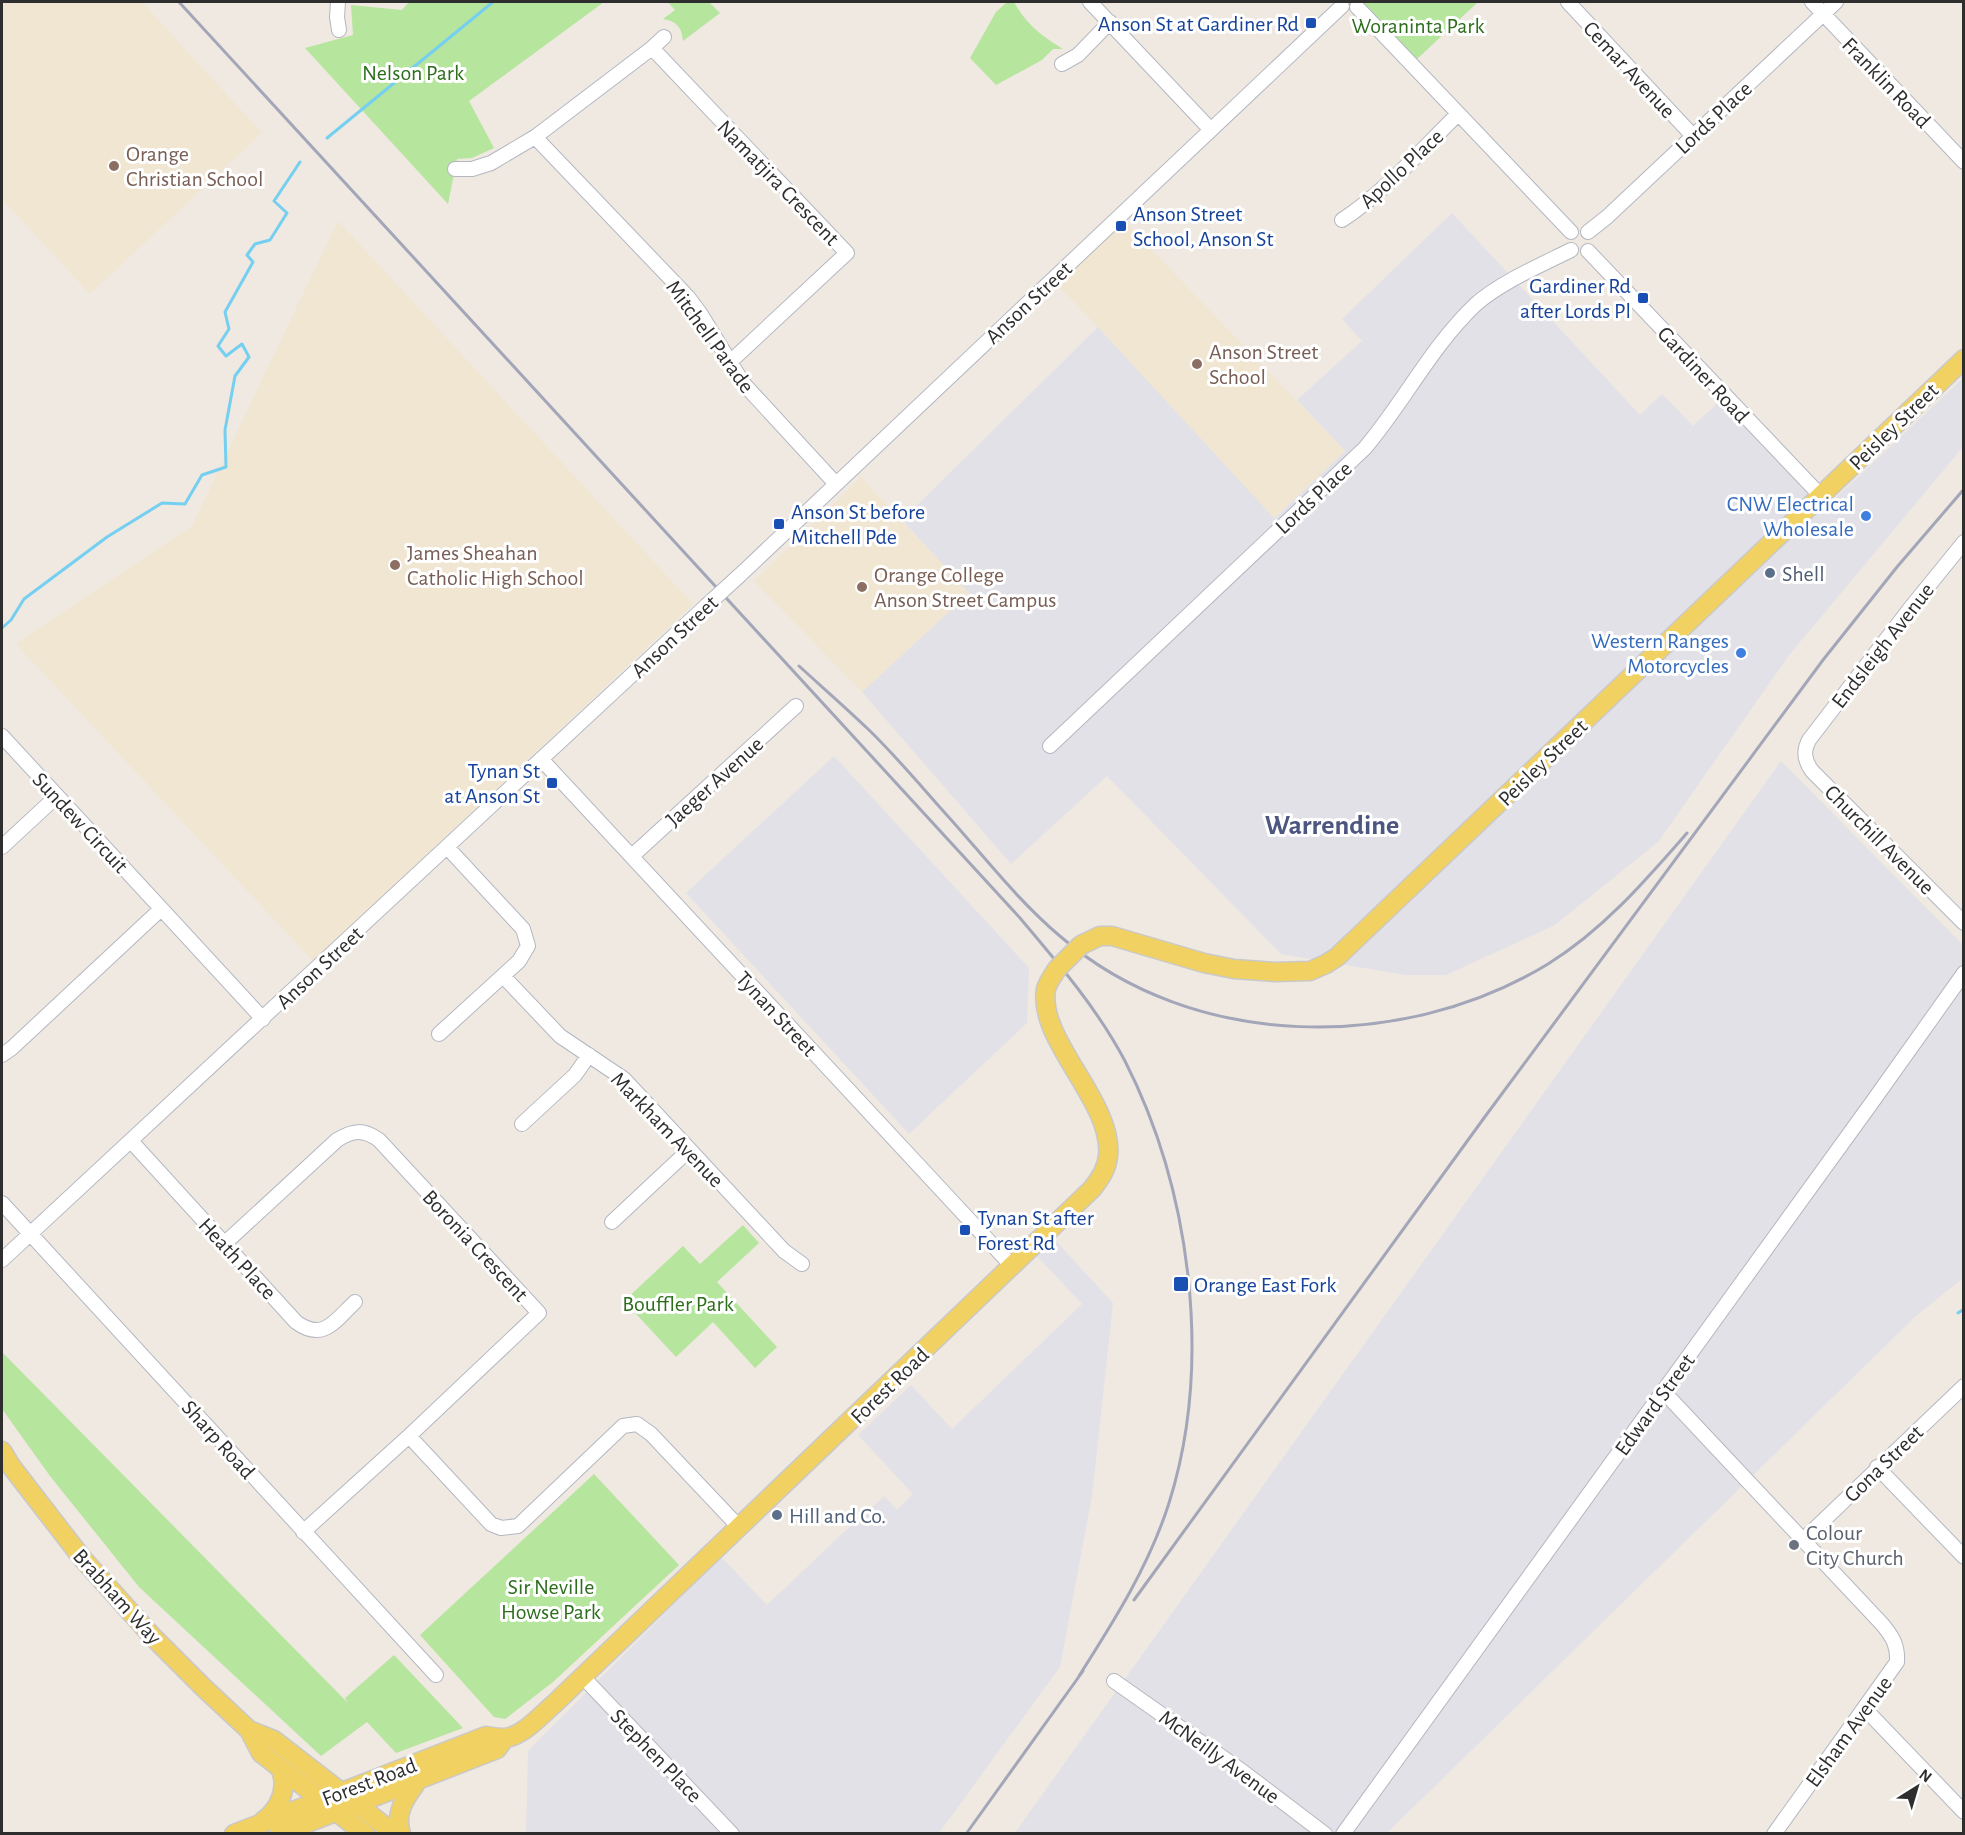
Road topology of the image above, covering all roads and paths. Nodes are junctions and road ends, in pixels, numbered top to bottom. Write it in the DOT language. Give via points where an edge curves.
graph roads {
  1 [pos="338,2"];
  2 [pos="1090,2"];
  3 [pos="1568,2"];
  4 [pos="1812,2"];
  5 [pos="1836,2"];
  6 [pos="1341,4"];
  7 [pos="1358,4"];
  8 [pos="1822,14"];
  9 [pos="1110,22"];
  10 [pos="339,30"];
  11 [pos="664,38"];
  12 [pos="652,48"];
  13 [pos="1062,64"];
  14 [pos="1458,114"];
  15 [pos="1211,130"];
  16 [pos="1693,136"];
  17 [pos="535,137"];
  18 [pos="1964,162"];
  19 [pos="455,169"];
  20 [pos="1342,220"];
  21 [pos="1571,232"];
  22 [pos="1588,232"];
  23 [pos="1571,250"];
  24 [pos="1588,251"];
  25 [pos="1964,359"];
  26 [pos="730,362"];
  27 [pos="836,484"];
  28 [pos="1821,496"];
  29 [pos="1964,542"];
  30 [pos="796,706"];
  31 [pos="2,736"];
  32 [pos="1050,746"];
  33 [pos="1805,751"];
  34 [pos="541,759"];
  35 [pos="57,796"];
  36 [pos="2,847"];
  37 [pos="447,847"];
  38 [pos="632,856"];
  39 [pos="161,909"];
  40 [pos="1964,923"];
  41 [pos="1058,969"];
  42 [pos="1964,973"];
  43 [pos="503,976"];
  44 [pos="262,1019"];
  45 [pos="439,1034"];
  46 [pos="2,1055"];
  47 [pos="589,1055"];
  48 [pos="522,1124"];
  49 [pos="130,1141"];
  50 [pos="689,1150"];
  51 [pos="2,1203"];
  52 [pos="612,1222"];
  53 [pos="30,1234"];
  54 [pos="224,1244"];
  55 [pos="2,1260"];
  56 [pos="802,1264"];
  57 [pos="1013,1267"];
  58 [pos="355,1302"];
  59 [pos="1663,1391"];
  60 [pos="1961,1393"];
  61 [pos="409,1436"];
  62 [pos="2,1451"];
  63 [pos="1877,1467"];
  64 [pos="739,1527"];
  65 [pos="303,1532"];
  66 [pos="1802,1541"];
  67 [pos="1964,1557"];
  68 [pos="436,1676"];
  69 [pos="582,1676"];
  70 [pos="1114,1681"];
  71 [pos="1865,1709"];
  72 [pos="249,1730"];
  73 [pos="505,1738"];
  74 [pos="280,1768"];
  75 [pos="419,1779"];
  76 [pos="340,1792"];
  77 [pos="321,1800"];
  78 [pos="356,1804"];
  79 [pos="336,1812"];
  80 [pos="1964,1812"];
  81 [pos="259,1824"];
  82 [pos="234,1833"];
  83 [pos="279,1833"];
  84 [pos="365,1833"];
  85 [pos="395,1833"];
  86 [pos="401,1833"];
  87 [pos="732,1833"];
  88 [pos="1325,1833"];
  89 [pos="1342,1833"];
  90 [pos="1774,1833"];
  1 -- 10 [label="street"];
  2 -- 9 [label="street"];
  3 -- 16 [label="street, Cemar Avenue"];
  4 -- 8 [label="street, Franklin Road"];
  5 -- 8 [label="street, Lords Place"];
  6 -- 7 [label="street" via="1350,9"];
  6 -- 15 [label="street, Anson Street"];
  7 -- 14 [label="street"];
  8 -- 16 [label="street, Lords Place"];
  8 -- 18 [label="street, Franklin Road"];
  9 -- 13 [label="street" via="1078,55"];
  9 -- 15 [label="street"];
  11 -- 12 [label="street"];
  12 -- 17 [label="street"];
  12 -- 26 [label="street, Namatjira Crescent" via="847,253"];
  14 -- 20 [label="street, Apollo Place" via="1356,212"];
  14 -- 21 [label="street"];
  15 -- 27 [label="street, Anson Street"];
  16 -- 22 [label="street, Lords Place"];
  17 -- 19 [label="street" via="491,163"];
  17 -- 26 [label="street, Mitchell Parade" via="688,297"];
  21 -- 22 [label="street"];
  21 -- 23 [label="street"];
  22 -- 24 [label="street" via="1592,244"];
  23 -- 24 [label="street" via="1578,254"];
  23 -- 32 [label="street, Lords Place" via="1476,304 1440,344 1388,422 1365,448"];
  24 -- 28 [label="street, Gardiner Road"];
  25 -- 28 [label="main road, Peisley Street"];
  26 -- 27 [label="street, Mitchell Parade" via="743,383"];
  27 -- 34 [label="street, Anson Street, bridge"];
  28 -- 41 [label="main road, Peisley Street, bridge" via="1326,964 1310,971 1234,969 1100,936 1081,945"];
  29 -- 33 [label="street, Endsleigh Avenue" via="1809,740"];
  30 -- 38 [label="street, Jaeger Avenue"];
  31 -- 35 [label="street, Sundew Circuit"];
  33 -- 40 [label="street, Churchill Avenue" via="1812,771"];
  34 -- 37 [label="street, Anson Street"];
  34 -- 38 [label="street, Tynan Street"];
  35 -- 36 [label="street"];
  35 -- 39 [label="street, Sundew Circuit"];
  37 -- 43 [label="street" via="523,929 528,946"];
  37 -- 44 [label="street, Anson Street"];
  38 -- 57 [label="street, Tynan Street"];
  39 -- 44 [label="street, Sundew Circuit"];
  39 -- 46 [label="street"];
  41 -- 57 [label="main road, Forest Road" via="1047,987 1048,1014 1103,1124 1108,1156 1092,1189"];
  42 -- 59 [label="street, Edward Street"];
  43 -- 45 [label="street"];
  43 -- 47 [label="street, Markham Avenue" via="552,1029"];
  44 -- 49 [label="street, Anson Street"];
  47 -- 48 [label="street" via="575,1075"];
  47 -- 50 [label="street, Markham Avenue" via="624,1079"];
  49 -- 53 [label="street, Anson Street"];
  49 -- 54 [label="street, Heath Place"];
  50 -- 52 [label="street"];
  50 -- 56 [label="street, Markham Avenue" via="784,1251"];
  51 -- 53 [label="street, Sharp Road"];
  53 -- 55 [label="street, Anson Street"];
  53 -- 65 [label="street, Sharp Road"];
  54 -- 58 [label="street, Heath Place" via="306,1329 325,1330"];
  54 -- 61 [label="street, Boronia Crescent" via="337,1140 359,1131 379,1140 539,1313"];
  57 -- 64 [label="main road, Forest Road"];
  59 -- 66 [label="street, Elsham Avenue"];
  59 -- 89 [label="street, Edward Street"];
  60 -- 63 [label="street, Gona Street"];
  61 -- 64 [label="street" via="491,1524 501,1528 518,1526 623,1426 637,1424"];
  61 -- 65 [label="street, Boronia Crescent"];
  62 -- 72 [label="main road, Brabham Way" via="82,1558 152,1636"];
  63 -- 66 [label="street, Gona Street"];
  63 -- 67 [label="street"];
  64 -- 69 [label="main road, Forest Road"];
  65 -- 68 [label="street, Sharp Road"];
  66 -- 71 [label="street, Elsham Avenue" via="1893,1637 1897,1662"];
  69 -- 73 [label="main road, Forest Road" via="530,1725"];
  69 -- 87 [label="street, Stephen Place"];
  70 -- 88 [label="street, McNeilly Avenue"];
  71 -- 80 [label="street"];
  71 -- 90 [label="street, Elsham Avenue"];
  72 -- 74 [label="main road, Brabham Way" via="261,1754"];
  72 -- 76 [label="main road, Brabham Way" via="274,1740"];
  73 -- 75 [label="main road, Forest Road" via="497,1749"];
  73 -- 76 [label="main road, Forest Road" via="486,1736"];
  74 -- 77 [label="main road, Brabham Way"];
  74 -- 81 [label="main road" via="284,1781 282,1797 271,1815"];
  75 -- 78 [label="main road, Forest Road"];
  75 -- 86 [label="main road" via="402,1802 398,1820"];
  76 -- 77 [label="main road, Forest Road"];
  76 -- 78 [label="main road, Brabham Way"];
  77 -- 79 [label="main road, Brabham Way"];
  77 -- 81 [label="main road, Forest Road"];
  78 -- 79 [label="main road, Forest Road"];
  78 -- 85 [label="main road, Brabham Way"];
  79 -- 83 [label="main road, Forest Road"];
  79 -- 84 [label="main road, Brabham Way"];
  81 -- 82 [label="main road, Forest Road"];
}
